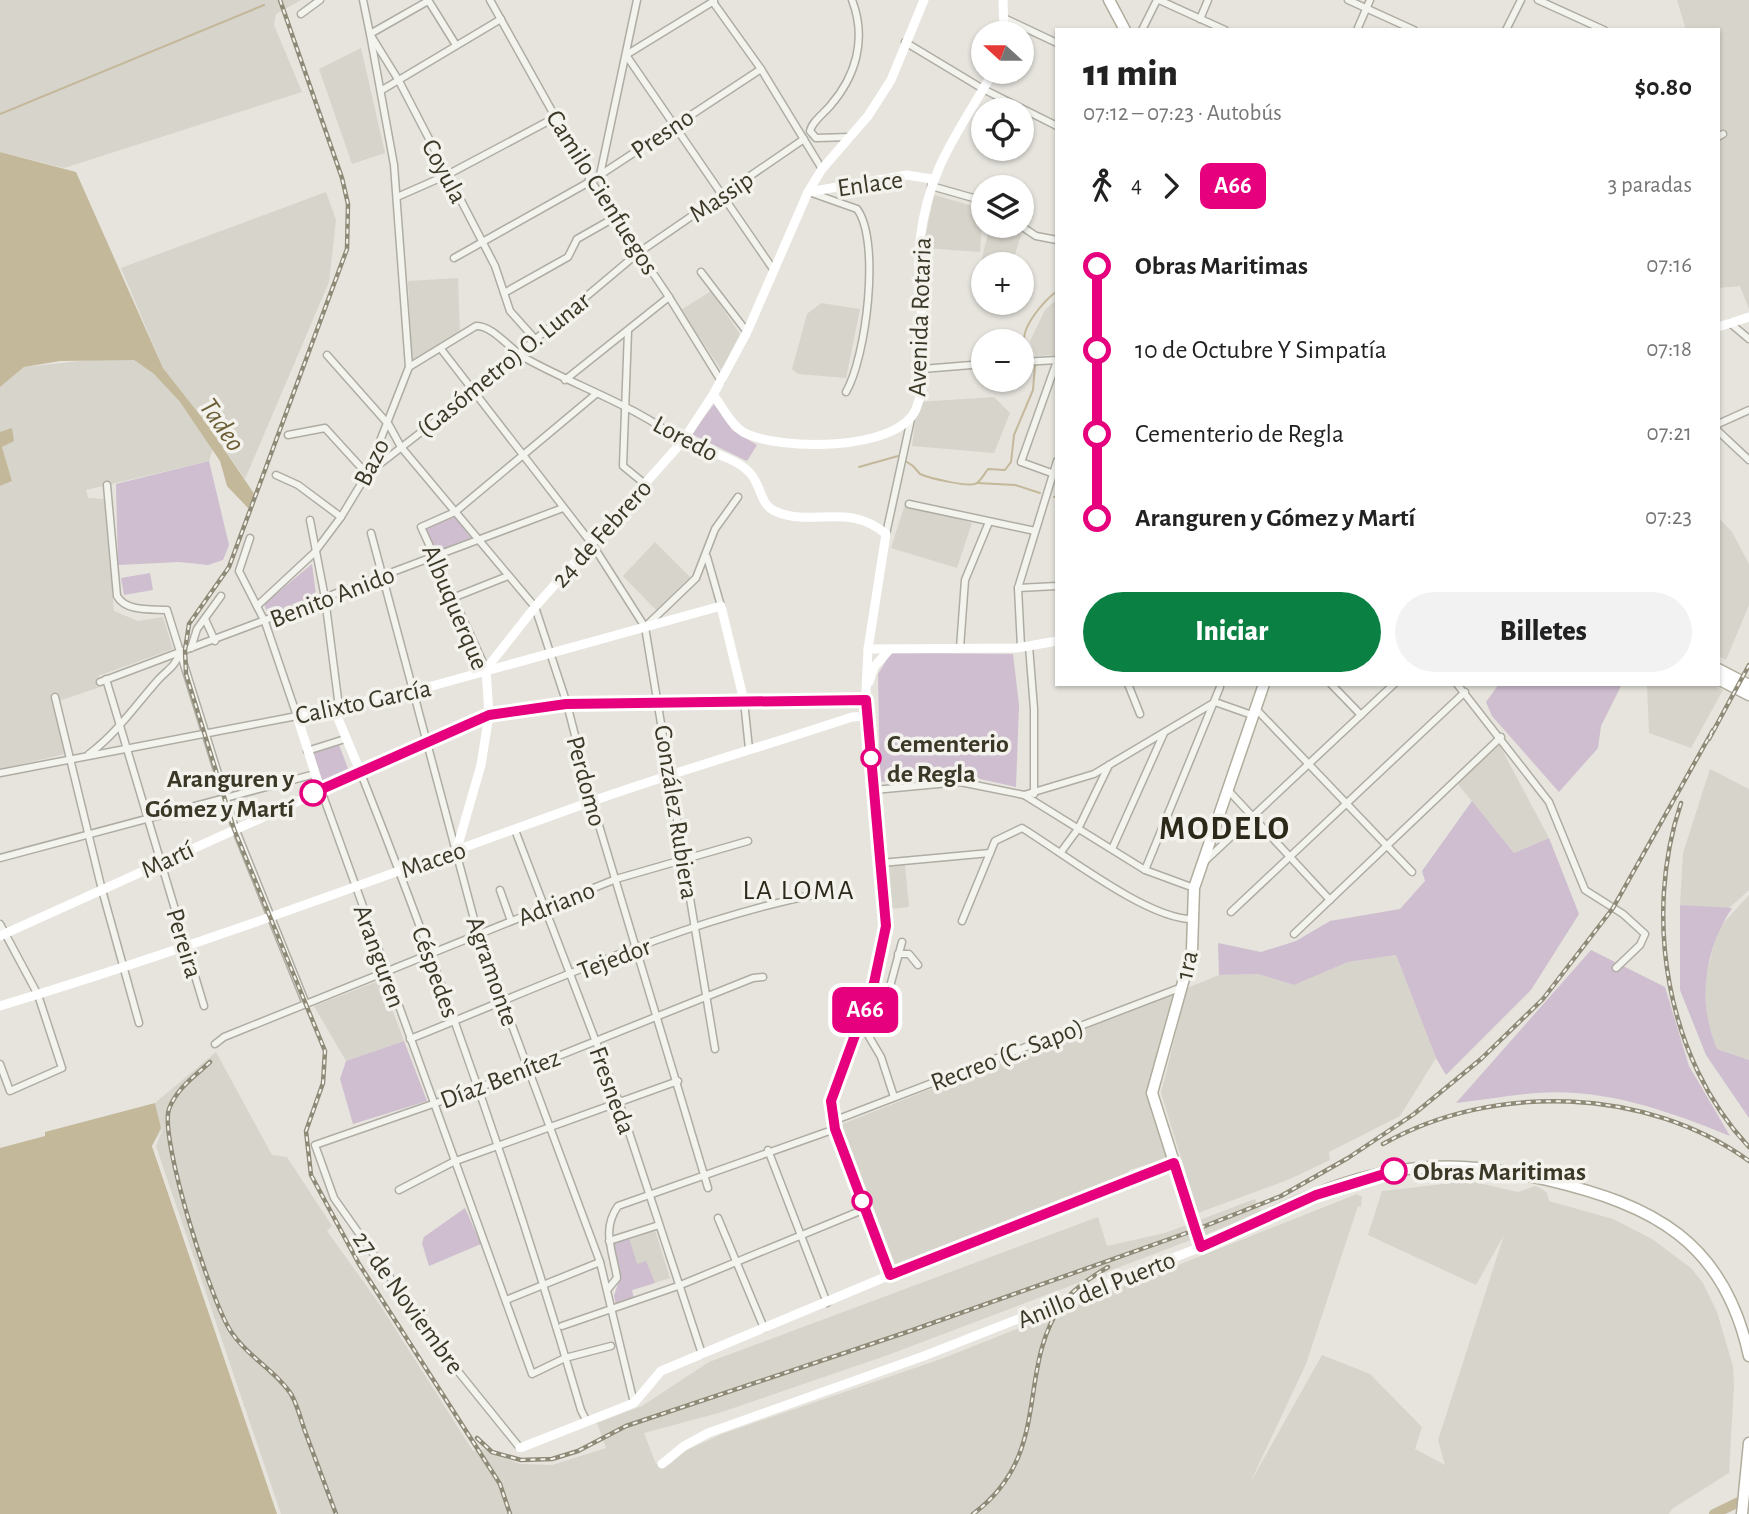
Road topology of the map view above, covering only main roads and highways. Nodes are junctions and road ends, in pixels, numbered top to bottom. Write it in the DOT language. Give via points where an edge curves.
graph roads {
  1 [pos="924,0"];
  2 [pos="1003,0"];
  3 [pos="1109,0"];
  4 [pos="1004,21"];
  5 [pos="1124,28"];
  6 [pos="986,84"];
  7 [pos="940,160"];
  8 [pos="907,175"];
  9 [pos="932,182"];
  10 [pos="808,192"];
  11 [pos="1749,317"];
  12 [pos="1720,326"];
  13 [pos="721,382"];
  14 [pos="713,396"];
  15 [pos="721,405"];
  16 [pos="681,442"];
  17 [pos="886,534"];
  18 [pos="1055,641"];
  19 [pos="868,649"];
  20 [pos="890,649"];
  21 [pos="486,669"];
  22 [pos="1720,669"];
  23 [pos="1720,680"];
  24 [pos="1749,685"];
  25 [pos="866,686"];
  26 [pos="1263,686"];
  27 [pos="1749,695"];
  28 [pos="866,700"];
  29 [pos="744,701"];
  30 [pos="849,701"];
  31 [pos="340,707"];
  32 [pos="489,715"];
  33 [pos="297,716"];
  34 [pos="867,716"];
  35 [pos="360,771"];
  36 [pos="320,789"];
  37 [pos="456,852"];
  38 [pos="2,931"];
  39 [pos="0,1006"];
  40 [pos="1174,1163"];
  41 [pos="1201,1247"];
  42 [pos="890,1275"];
  43 [pos="1749,1356"];
  44 [pos="1749,1443"];
  45 [pos="520,1448"];
  46 [pos="662,1464"];
  47 [pos="1742,1514"];
  1 -- 10 [label="main road, 24 de Febrero" via="891,80"];
  2 -- 4 [label="main road"];
  3 -- 5 [label="main road"];
  6 -- 7 [label="main road, Avenida Rotaria"];
  7 -- 8 [label="main road" via="930,169"];
  7 -- 9 [label="main road, Avenida Rotaria"];
  8 -- 9 [label="main road, Enlace"];
  8 -- 10 [label="main road, Enlace"];
  9 -- 15 [label="main road, Avenida Rotaria" via="920,241 922,369 911,419 860,442 782,441 744,432"];
  10 -- 13 [label="main road, 24 de Febrero"];
  11 -- 12 [label="main road"];
  13 -- 14 [label="main road, 24 de Febrero"];
  13 -- 15 [label="main road"];
  14 -- 15 [label="main road"];
  14 -- 16 [label="main road, 24 de Febrero"];
  16 -- 17 [label="main road, Loredo" via="749,471 773,510 790,516 841,514"];
  16 -- 21 [label="main road, 24 de Febrero"];
  17 -- 19 [label="main road, Avenida Rotaria"];
  18 -- 20 [label="main road"];
  19 -- 20 [label="main road"];
  19 -- 25 [label="main road, Avenida Rotaria"];
  20 -- 25 [label="main road" via="874,667"];
  21 -- 29 [label="main road, Calixto García" via="721,606"];
  21 -- 31 [label="main road, Calixto García"];
  21 -- 32 [label="main road, Albuquerque"];
  22 -- 24 [label="main road"];
  23 -- 27 [label="main road"];
  25 -- 28 [label="main road, Avenida Rotaria"];
  25 -- 30 [label="main road"];
  26 -- 40 [label="main road, 1ra" via="1194,888 1192,950 1152,1093"];
  28 -- 30 [label="main road, Martí"];
  28 -- 34 [label="main road, Avenida Rotaria"];
  29 -- 30 [label="main road, Martí"];
  29 -- 32 [label="main road, Martí" via="566,704"];
  31 -- 33 [label="main road, Calixto García"];
  31 -- 35 [label="main road, Céspedes" via="337,716"];
  32 -- 35 [label="main road, Martí"];
  32 -- 37 [label="main road, Albuquerque" via="481,765"];
  33 -- 36 [label="main road, Aranguren"];
  34 -- 37 [label="main road, Maceo" via="749,749"];
  34 -- 42 [label="main road, Avenida Rotaria" via="885,935 862,1020 831,1101 834,1125"];
  35 -- 36 [label="main road, Martí"];
  36 -- 38 [label="main road, Martí"];
  37 -- 39 [label="main road, Maceo" via="188,948"];
  40 -- 41 [label="main road, 1ra"];
  40 -- 42 [label="main road"];
  41 -- 43 [label="main road, Anillo del Puerto" via="1316,1195 1379,1174 1430,1166 1491,1167 1604,1194 1641,1209 1681,1235 1726,1290"];
  41 -- 46 [label="main road, Anillo del Puerto" via="924,1356 708,1433"];
  42 -- 45 [label="main road" via="661,1371 634,1403"];
  44 -- 47 [label="main road"];
}
